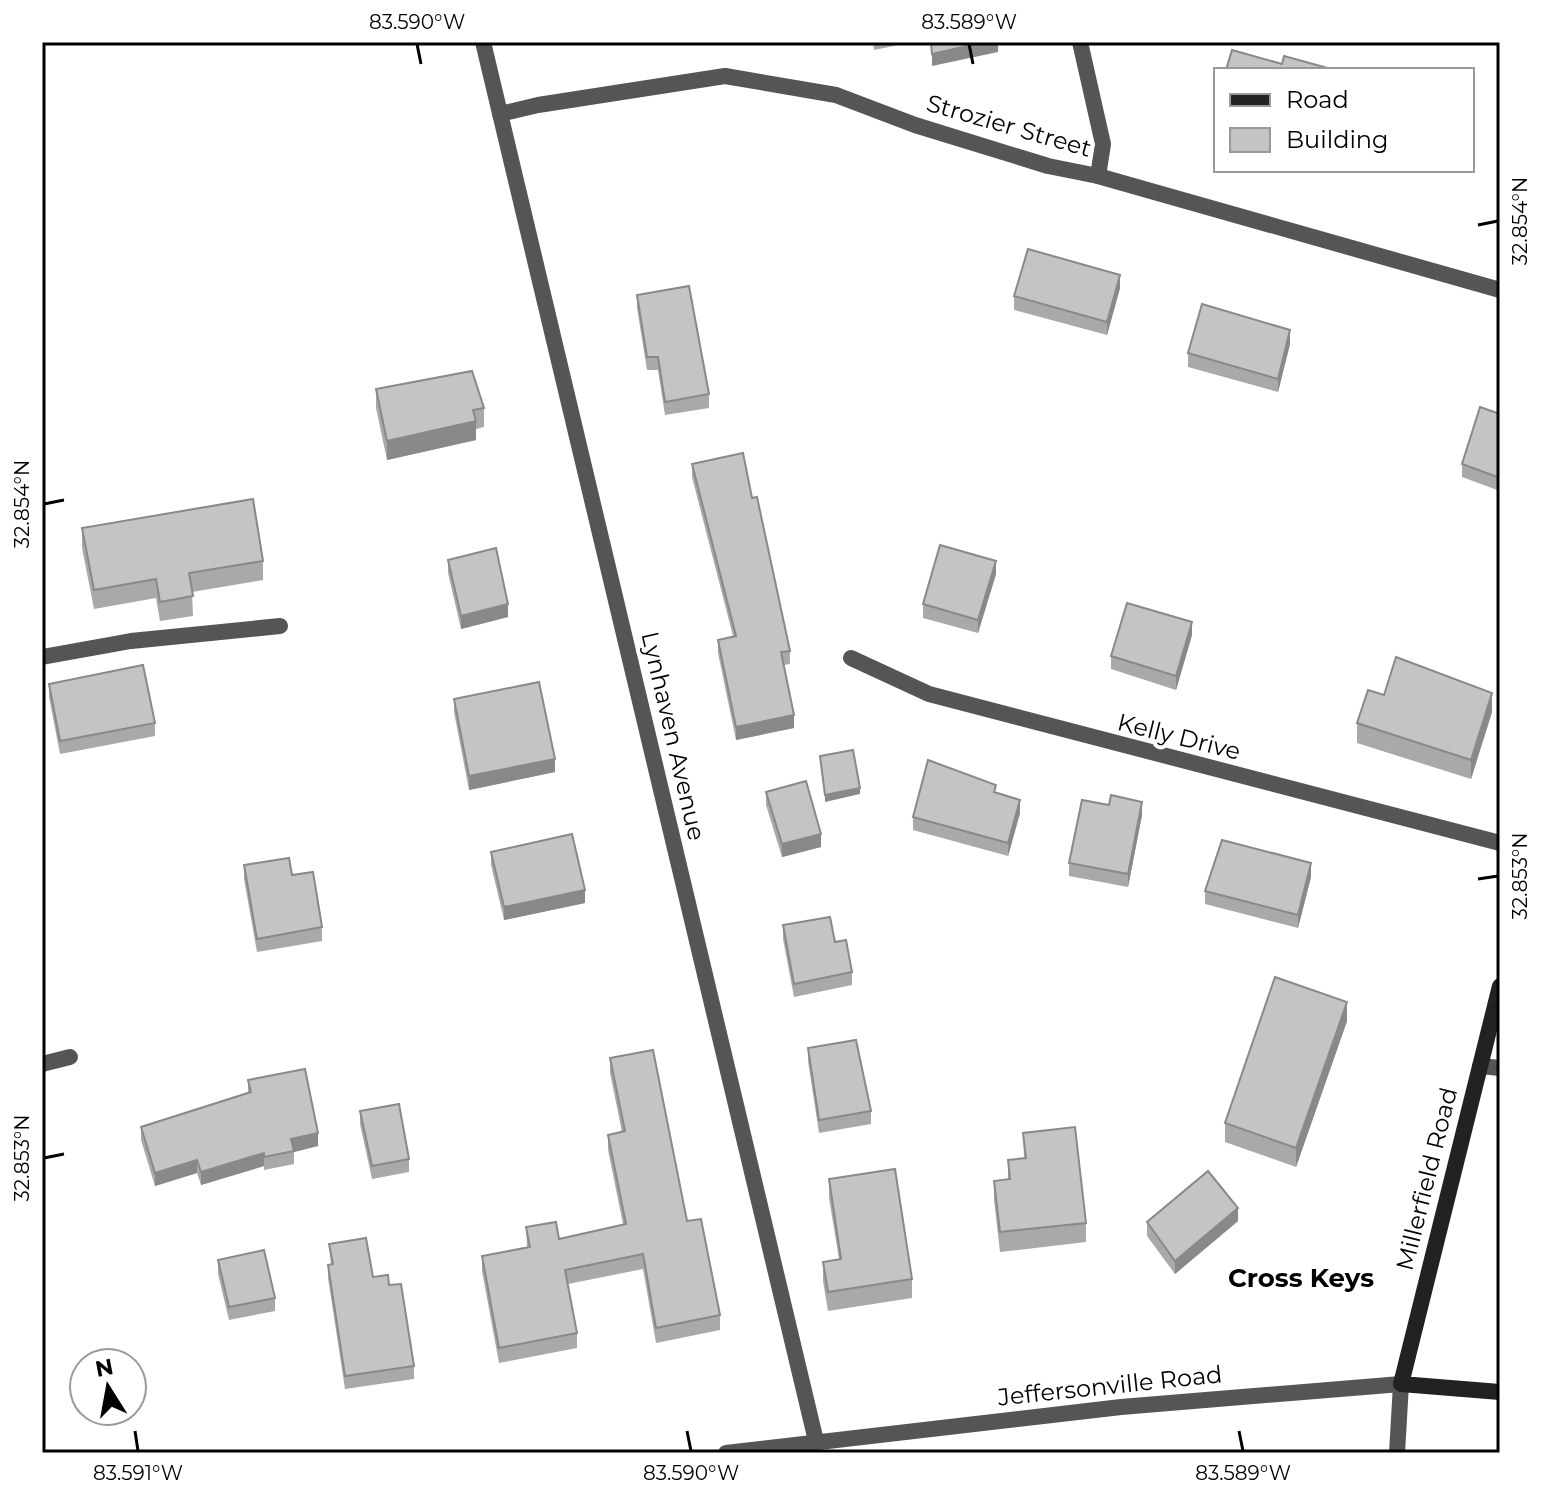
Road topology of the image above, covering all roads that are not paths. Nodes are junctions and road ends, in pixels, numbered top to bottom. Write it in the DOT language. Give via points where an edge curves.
graph roads {
  1 [pos="483,42"];
  2 [pos="1080,42"];
  3 [pos="500,114"];
  4 [pos="1098,176"];
  5 [pos="1500,290"];
  6 [pos="280,626"];
  7 [pos="42,657"];
  8 [pos="851,658"];
  9 [pos="1500,843"];
  10 [pos="1500,986"];
  11 [pos="70,1057"];
  12 [pos="42,1064"];
  13 [pos="1480,1066"];
  14 [pos="1500,1068"];
  15 [pos="1401,1384"];
  16 [pos="1500,1392"];
  17 [pos="816,1441"];
  18 [pos="726,1453"];
  19 [pos="1397,1453"];
  1 -- 3 [label="street, Lynhaven Avenue"];
  2 -- 4 [label="street" via="1103,144"];
  3 -- 4 [label="street, Strozier Street" via="725,76 836,95 915,125"];
  3 -- 17 [label="street, Lynhaven Avenue"];
  4 -- 5 [label="street, Strozier Street"];
  6 -- 7 [label="street" via="131,641"];
  8 -- 9 [label="street, Kelly Drive" via="929,694"];
  10 -- 13 [label="main road, Millerfield Road"];
  11 -- 12 [label="street"];
  13 -- 14 [label="street"];
  13 -- 15 [label="main road, Millerfield Road"];
  15 -- 16 [label="main road, Jeffersonville Road"];
  15 -- 17 [label="street, Jeffersonville Road" via="1121,1407"];
  15 -- 19 [label="street"];
  17 -- 18 [label="street, Jeffersonville Road"];
}
